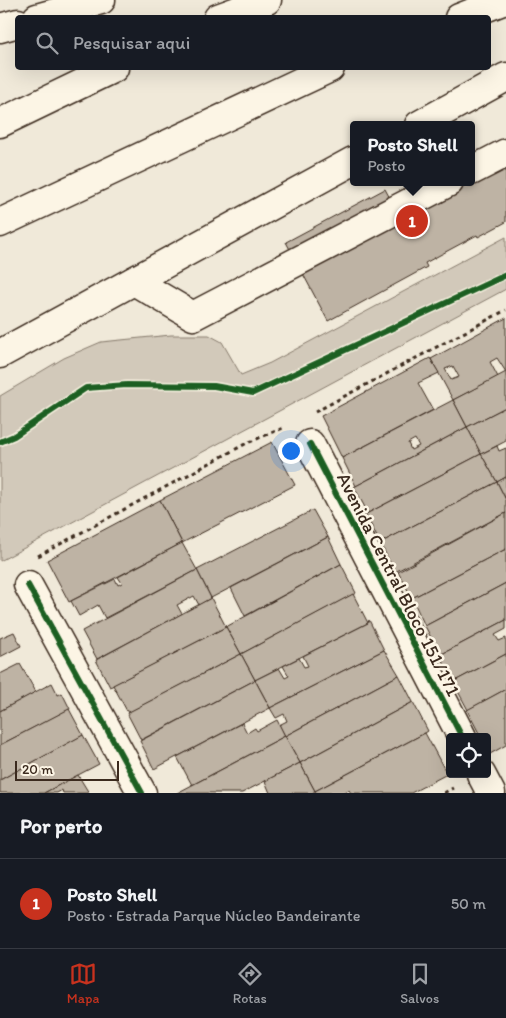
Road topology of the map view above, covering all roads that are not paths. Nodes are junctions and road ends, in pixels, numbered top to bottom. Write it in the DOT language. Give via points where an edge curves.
graph roads {
  1 [pos="101,0"];
  2 [pos="267,0"];
  3 [pos="505,0"];
  4 [pos="48,15"];
  5 [pos="226,15"];
  6 [pos="467,15"];
  7 [pos="15,24"];
  8 [pos="0,28"];
  9 [pos="110,70"];
  10 [pos="326,70"];
  11 [pos="506,77"];
  12 [pos="426,121"];
  13 [pos="0,122"];
  14 [pos="506,153"];
  15 [pos="350,163"];
  16 [pos="475,169"];
  17 [pos="441,186"];
  18 [pos="0,223"];
  19 [pos="134,281"];
  20 [pos="0,354"];
  21 [pos="310,444"];
  22 [pos="28,585"];
  23 [pos="460,733"];
  24 [pos="483,778"];
  25 [pos="142,793"];
  26 [pos="491,793"];
  1 -- 4 [label="main road"];
  2 -- 5 [label="main road"];
  3 -- 6 [label="main road"];
  7 -- 8 [label="main road"];
  9 -- 13 [label="main road"];
  10 -- 18 [label="main road"];
  11 -- 12 [label="main road"];
  14 -- 16 [label="main road"];
  15 -- 19 [label="main road"];
  17 -- 19 [label="main road" via="193,316"];
  19 -- 20 [label="main road"];
  21 -- 23 [label="main road, Avenida Central Bloco 151/171"];
  22 -- 25 [label="main road"];
  24 -- 26 [label="main road"];
}
